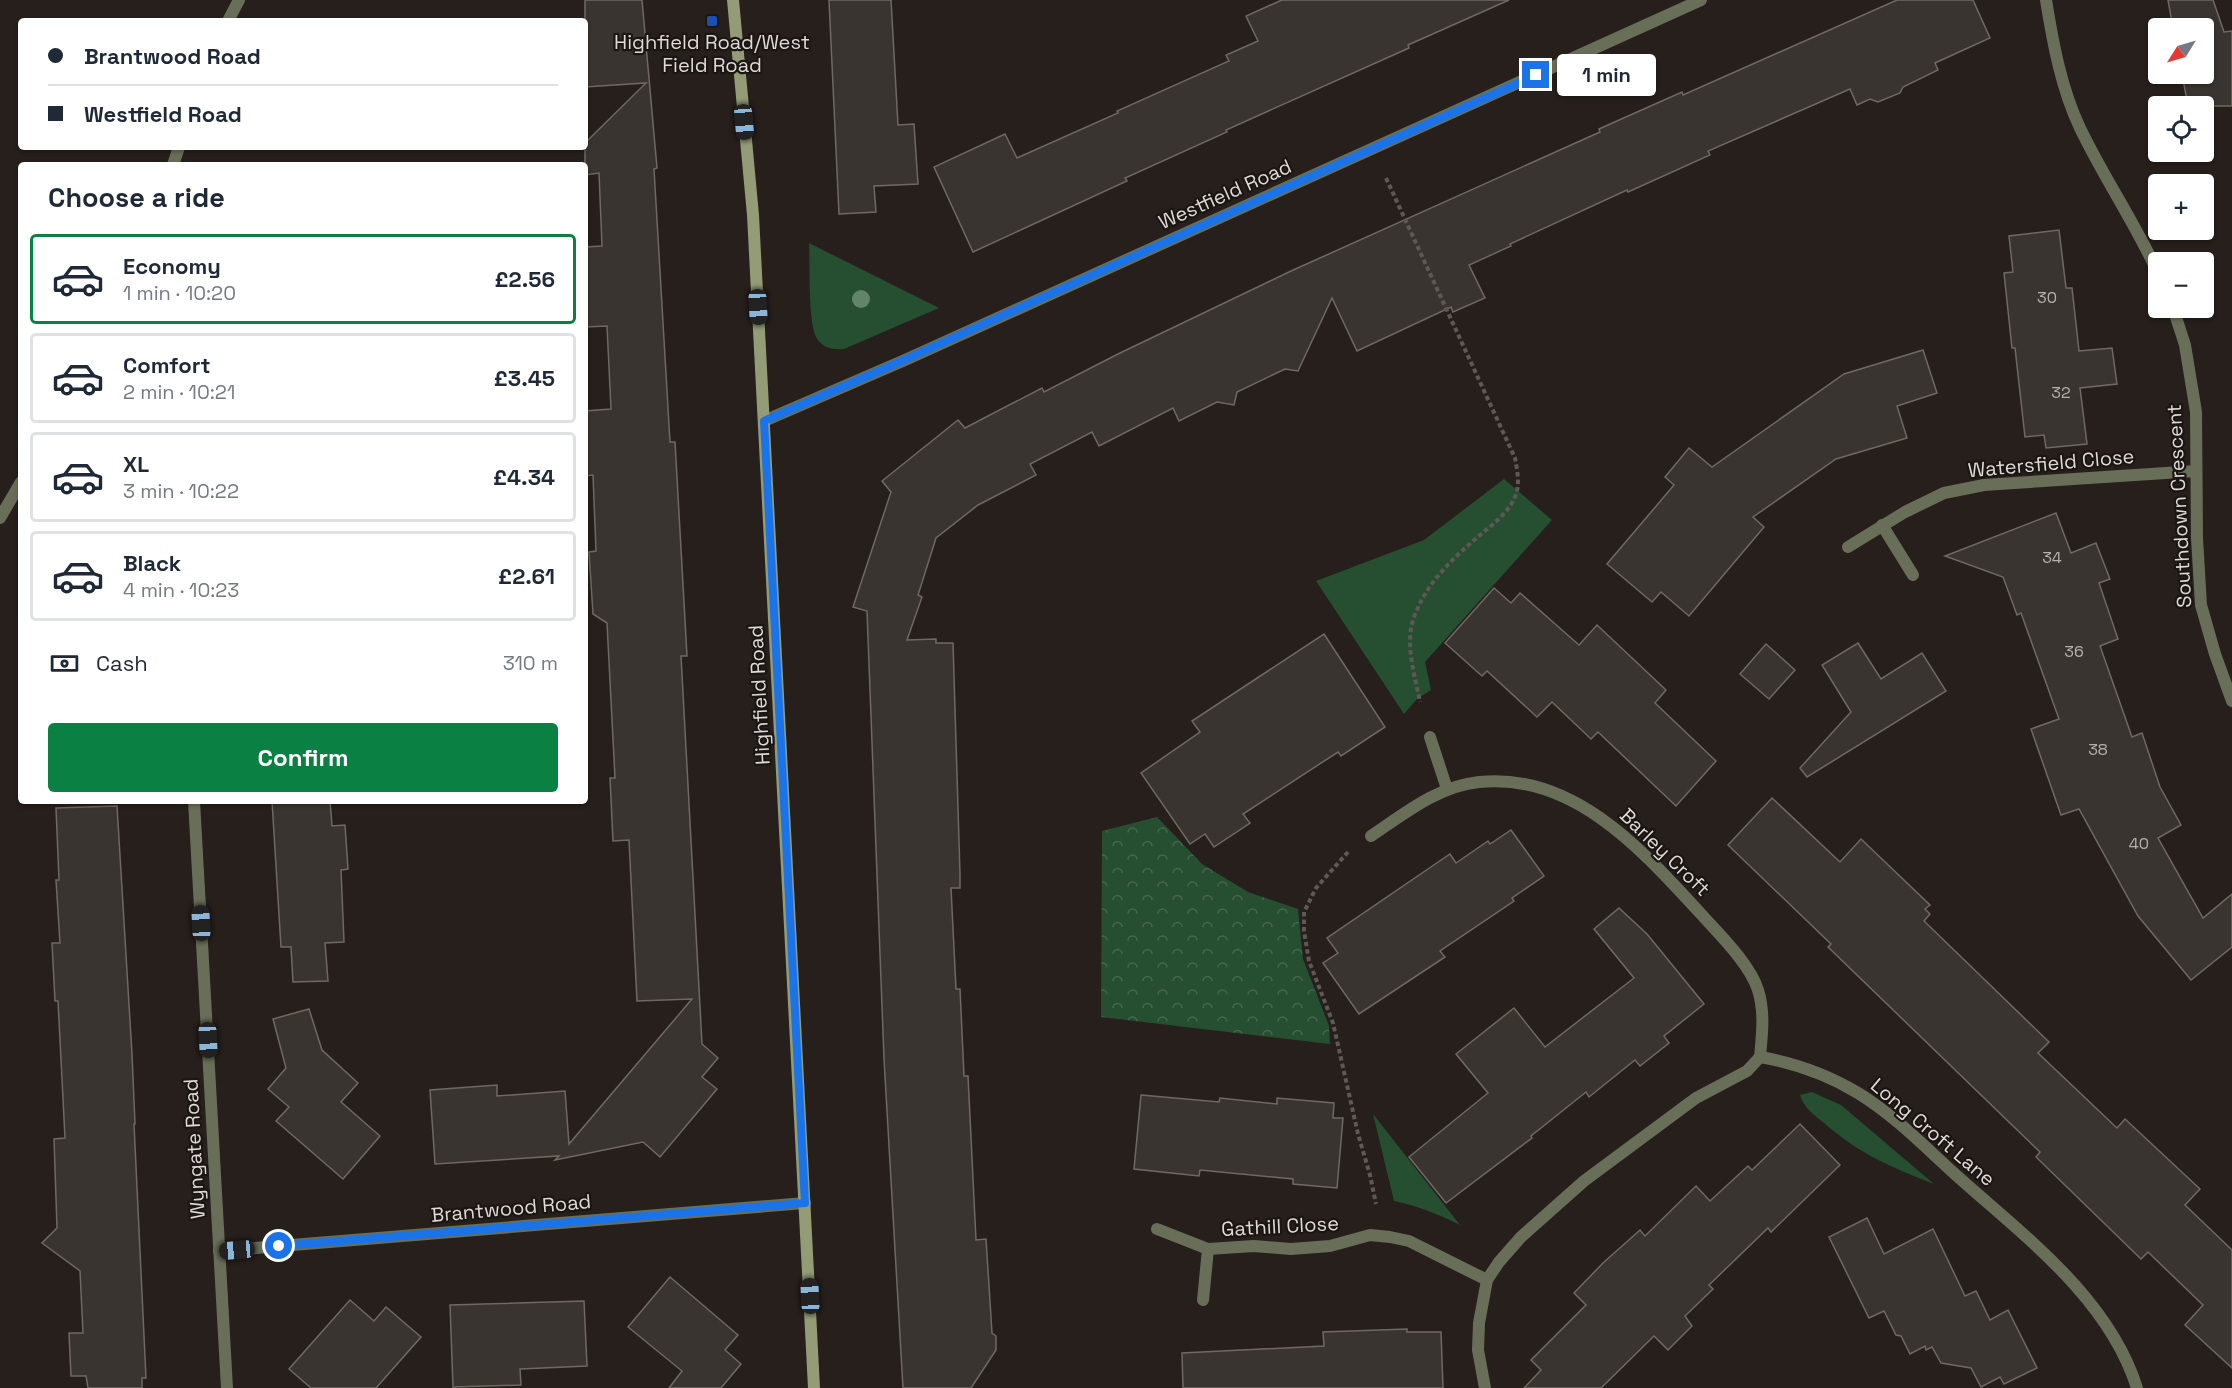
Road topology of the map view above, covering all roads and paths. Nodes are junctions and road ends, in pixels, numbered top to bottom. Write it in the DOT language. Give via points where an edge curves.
graph roads {
  1 [pos="239,0"];
  2 [pos="733,0"];
  3 [pos="1701,0"];
  4 [pos="2046,0"];
  5 [pos="230,18"];
  6 [pos="1386,178"];
  7 [pos="2149,252"];
  8 [pos="2177,318"];
  9 [pos="764,421"];
  10 [pos="2196,471"];
  11 [pos="18,487"];
  12 [pos="0,518"];
  13 [pos="1882,525"];
  14 [pos="1848,547"];
  15 [pos="1913,575"];
  16 [pos="2232,701"];
  17 [pos="1420,702"];
  18 [pos="1430,737"];
  19 [pos="1447,789"];
  20 [pos="194,804"];
  21 [pos="1371,836"];
  22 [pos="1350,851"];
  23 [pos="1761,1057"];
  24 [pos="805,1203"];
  25 [pos="1376,1204"];
  26 [pos="1157,1229"];
  27 [pos="1208,1249"];
  28 [pos="219,1251"];
  29 [pos="1487,1280"];
  30 [pos="1203,1300"];
  31 [pos="227,1388"];
  32 [pos="814,1388"];
  33 [pos="1485,1388"];
  34 [pos="2137,1388"];
  1 -- 5 [label="street"];
  2 -- 9 [label="street, Highfield Road" via="753,215"];
  3 -- 9 [label="street, Westfield Road"];
  4 -- 7 [label="street" via="2054,49 2079,126"];
  6 -- 17 [label="path" via="1515,458 1518,475 1516,494 1507,512 1446,566 1427,590 1413,621 1409,651"];
  8 -- 10 [label="street, Southdown Crescent" via="2186,345 2196,412"];
  9 -- 24 [label="street, Highfield Road"];
  10 -- 13 [label="street, Watersfield Close" via="1984,485 1944,493"];
  10 -- 16 [label="street, Southdown Crescent" via="2201,605"];
  11 -- 12 [label="street"];
  13 -- 14 [label="street, Watersfield Close"];
  13 -- 15 [label="street"];
  18 -- 19 [label="street"];
  19 -- 21 [label="street, Barley Croft"];
  19 -- 23 [label="street, Barley Croft" via="1480,782 1516,782 1548,790 1582,806 1616,829 1735,951 1758,988 1763,1023"];
  20 -- 28 [label="street, Wyngate Road"];
  22 -- 25 [label="path" via="1316,888 1304,912 1304,931 1309,961 1333,1023"];
  23 -- 29 [label="street" via="1747,1071 1696,1098 1584,1181 1521,1237"];
  23 -- 34 [label="street, Long Croft Lane" via="1833,1080 1859,1093 1902,1126 2076,1287 2119,1345"];
  24 -- 28 [label="street, Brantwood Road"];
  24 -- 32 [label="street, Highfield Road"];
  26 -- 27 [label="street, Gathill Close"];
  27 -- 29 [label="street, Gathill Close" via="1254,1245 1291,1249 1330,1246 1371,1235 1390,1237 1409,1241"];
  27 -- 30 [label="street, Gathill Close"];
  28 -- 31 [label="street, Wyngate Road"];
  29 -- 33 [label="street" via="1478,1350"];
}
